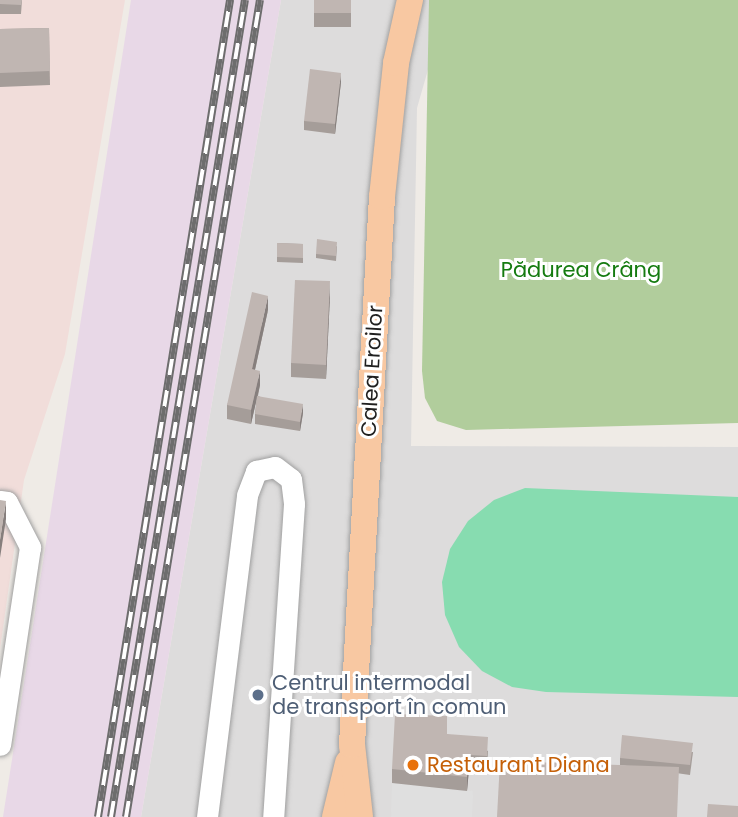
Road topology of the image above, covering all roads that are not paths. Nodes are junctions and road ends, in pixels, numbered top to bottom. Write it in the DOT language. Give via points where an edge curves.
graph roads {
  1 [pos="410,0"];
  2 [pos="0,501"];
  3 [pos="0,745"];
  4 [pos="352,745"];
  5 [pos="207,817"];
  6 [pos="273,817"];
  7 [pos="335,817"];
  8 [pos="360,817"];
  1 -- 4 [label="main road, Calea Eroilor" via="396,63 384,171"];
  2 -- 3 [label="street" via="7,502 30,547"];
  4 -- 7 [label="main road, Calea Eroilor"];
  4 -- 8 [label="main road, Calea Eroilor"];
  5 -- 6 [label="street" via="247,495 256,471 275,467 291,479 294,504"];
}
